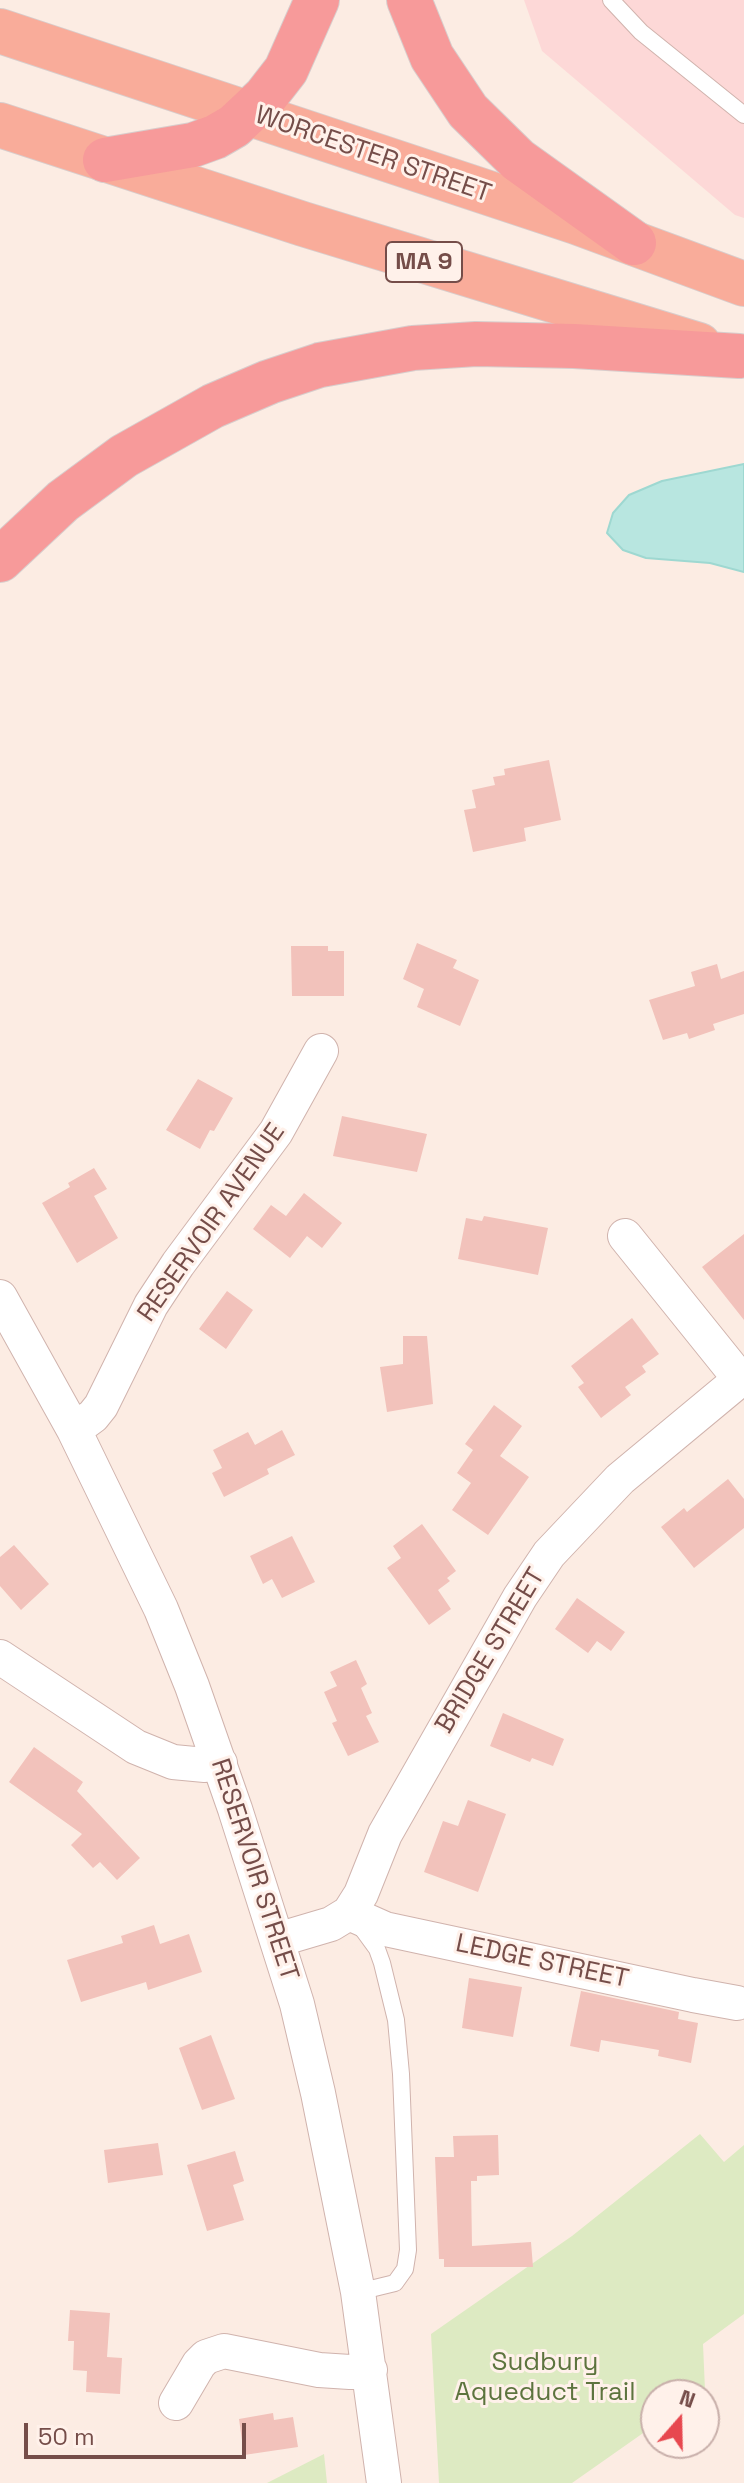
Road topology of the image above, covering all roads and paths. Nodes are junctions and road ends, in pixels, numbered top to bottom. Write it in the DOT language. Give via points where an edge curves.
graph roads {
  1 [pos="317,0"];
  2 [pos="409,0"];
  3 [pos="615,1"];
  4 [pos="0,31"];
  5 [pos="249,113"];
  6 [pos="744,115"];
  7 [pos="0,125"];
  8 [pos="105,160"];
  9 [pos="634,243"];
  10 [pos="744,284"];
  11 [pos="742,357"];
  12 [pos="0,560"];
  13 [pos="321,1051"];
  14 [pos="625,1236"];
  15 [pos="0,1297"];
  16 [pos="742,1378"];
  17 [pos="74,1430"];
  18 [pos="0,1657"];
  19 [pos="220,1763"];
  20 [pos="349,1913"];
  21 [pos="277,1940"];
  22 [pos="737,2003"];
  23 [pos="358,2292"];
  24 [pos="370,2370"];
  25 [pos="176,2403"];
  26 [pos="384,2483"];
  1 -- 5 [label="highway" via="286,70"];
  2 -- 9 [label="highway" via="442,74 485,129 538,176"];
  3 -- 6 [label="lane" via="641,32"];
  4 -- 5 [label="highway, WORCESTER STREET"];
  5 -- 8 [label="highway" via="204,142"];
  5 -- 9 [label="highway, WORCESTER STREET"];
  7 -- 8 [label="highway, MA 9"];
  8 -- 11 [label="highway, MA 9"];
  9 -- 10 [label="highway, WORCESTER STREET"];
  11 -- 12 [label="highway" via="476,344 413,348 320,365 213,406 124,456 63,501"];
  13 -- 17 [label="street, RESERVOIR AVENUE" via="276,1132 151,1305 101,1406"];
  14 -- 16 [label="street"];
  15 -- 17 [label="street, RESERVOIR STREET"];
  16 -- 20 [label="street, BRIDGE STREET" via="620,1479 549,1554 385,1834"];
  17 -- 19 [label="street, RESERVOIR STREET" via="161,1609"];
  18 -- 19 [label="street" via="136,1747 173,1762"];
  19 -- 21 [label="street, RESERVOIR STREET"];
  20 -- 21 [label="street"];
  20 -- 22 [label="street, LEDGE STREET" via="385,1929"];
  20 -- 23 [label="lane" via="377,1949 396,2020 408,2250 405,2269 395,2283"];
  21 -- 23 [label="street, RESERVOIR STREET" via="297,2004"];
  23 -- 24 [label="street, RESERVOIR STREET"];
  24 -- 25 [label="street" via="319,2370 224,2351 199,2364"];
  24 -- 26 [label="street, RESERVOIR STREET"];
}
